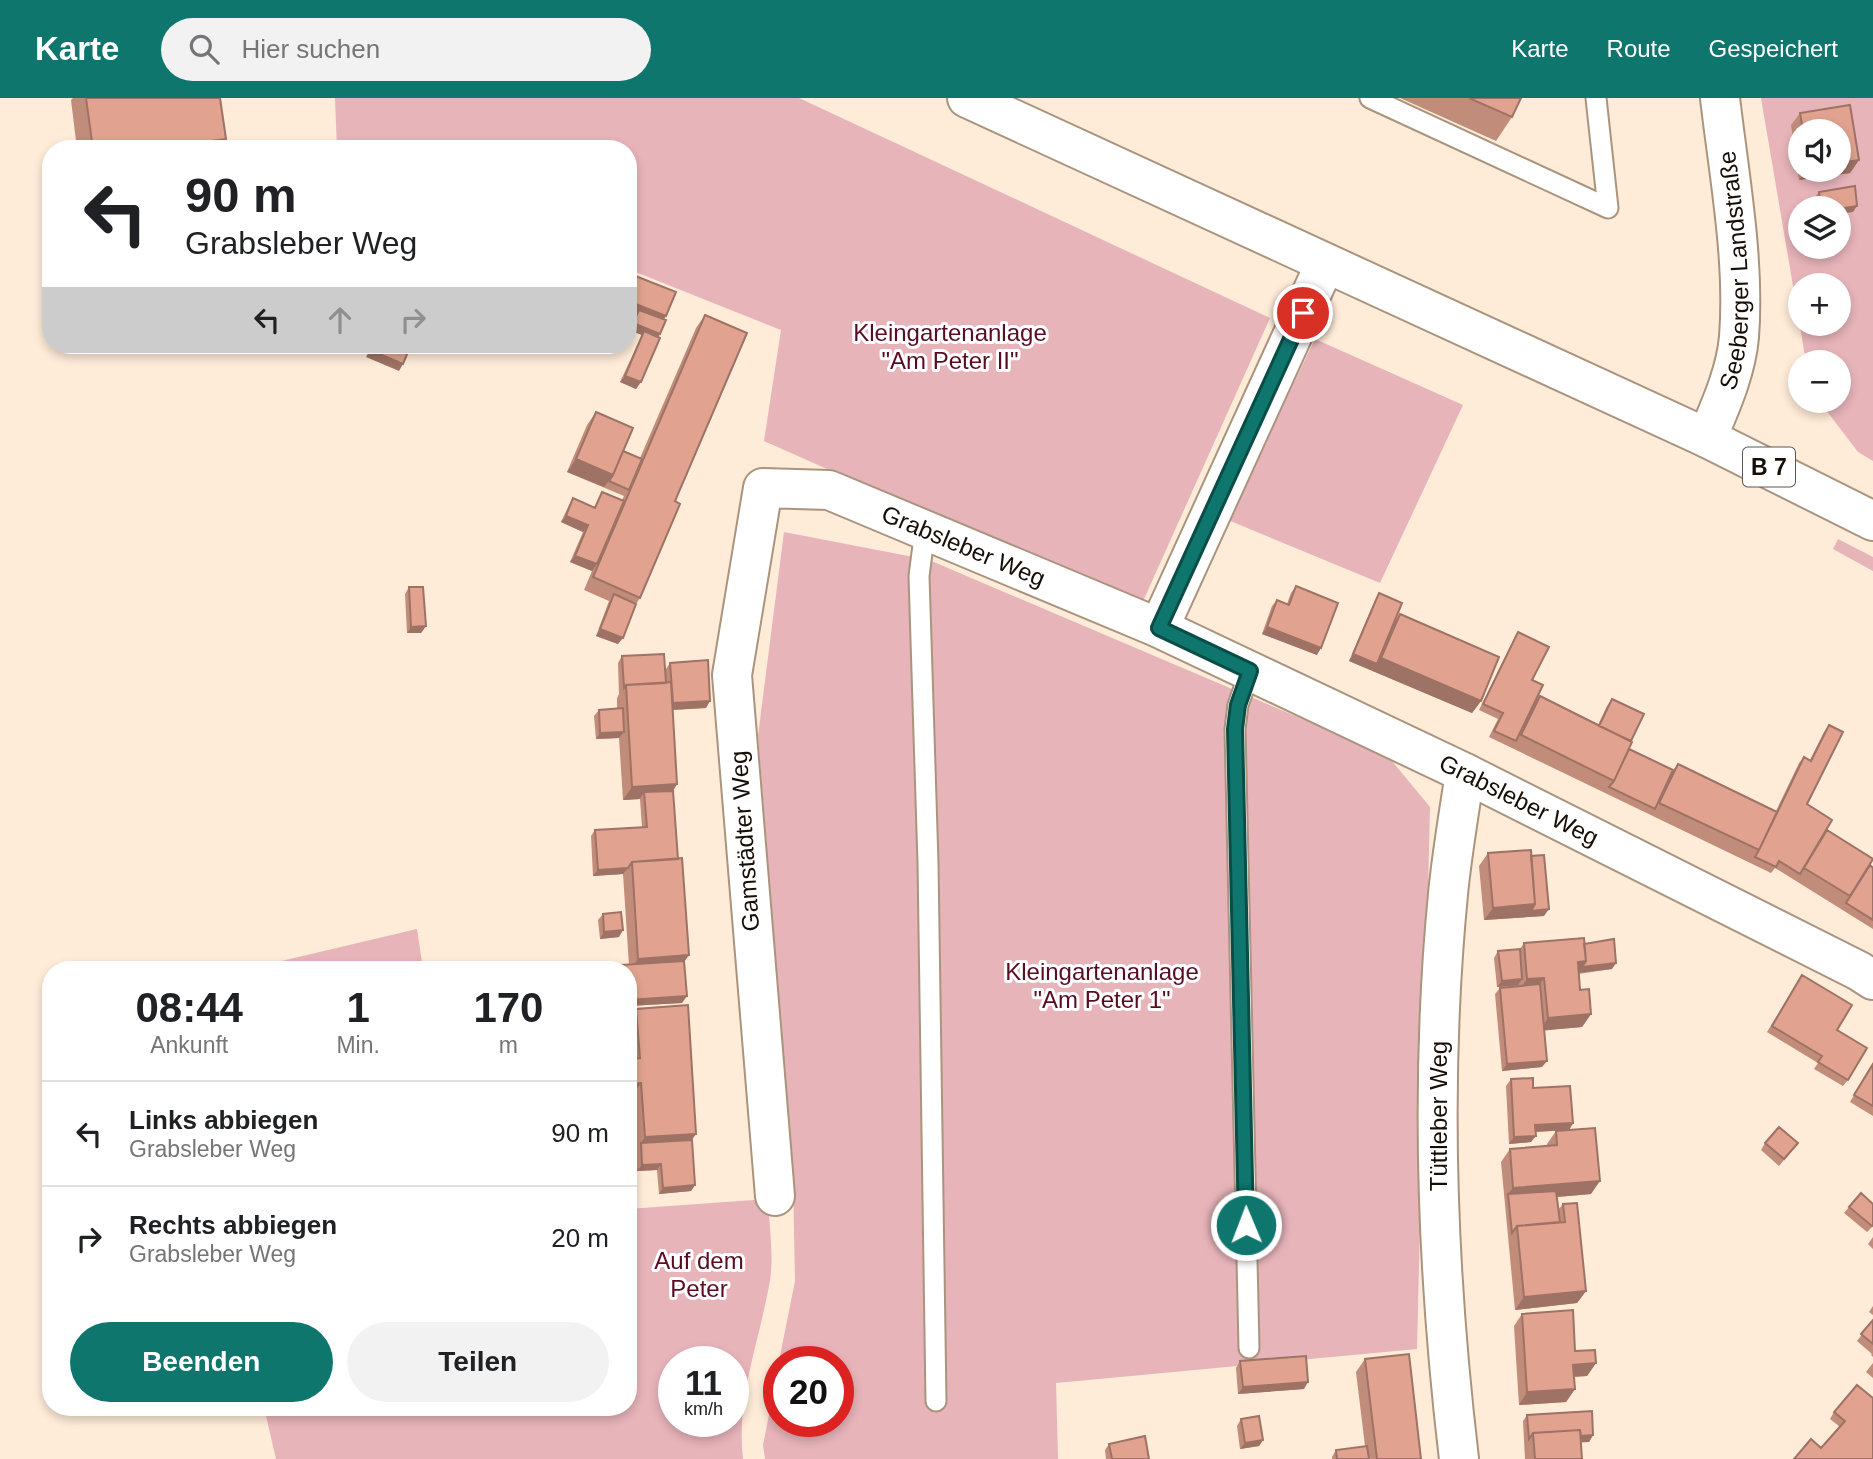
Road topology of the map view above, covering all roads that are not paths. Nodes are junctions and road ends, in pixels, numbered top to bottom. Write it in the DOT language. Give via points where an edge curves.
graph roads {
  1 [pos="967,98"];
  2 [pos="1370,98"];
  3 [pos="1596,98"];
  4 [pos="1720,98"];
  5 [pos="1325,264"];
  6 [pos="1707,438"];
  7 [pos="763,488"];
  8 [pos="1873,521"];
  9 [pos="925,530"];
  10 [pos="1159,628"];
  11 [pos="1250,671"];
  12 [pos="1465,773"];
  13 [pos="1873,980"];
  14 [pos="775,1196"];
  15 [pos="1249,1348"];
  16 [pos="936,1401"];
  17 [pos="1459,1459"];
  1 -- 5 [label="street, B 7"];
  2 -- 3 [label="lane" via="1608,208"];
  4 -- 6 [label="street, Seeberger Landstraße" via="1739,264 1739,339 1726,394"];
  5 -- 6 [label="street, B 7"];
  5 -- 10 [label="street"];
  6 -- 8 [label="street, B 7"];
  7 -- 9 [label="street, Grabsleber Weg" via="829,490"];
  7 -- 14 [label="street, Gamstädter Weg" via="732,675"];
  9 -- 10 [label="street, Grabsleber Weg"];
  9 -- 16 [label="lane" via="919,576"];
  10 -- 11 [label="street, Grabsleber Weg"];
  11 -- 12 [label="street, Grabsleber Weg"];
  11 -- 15 [label="lane" via="1235,729"];
  12 -- 13 [label="street, Grabsleber Weg"];
  12 -- 17 [label="street, Tüttleber Weg" via="1448,893 1440,1053 1439,1203"];
}
